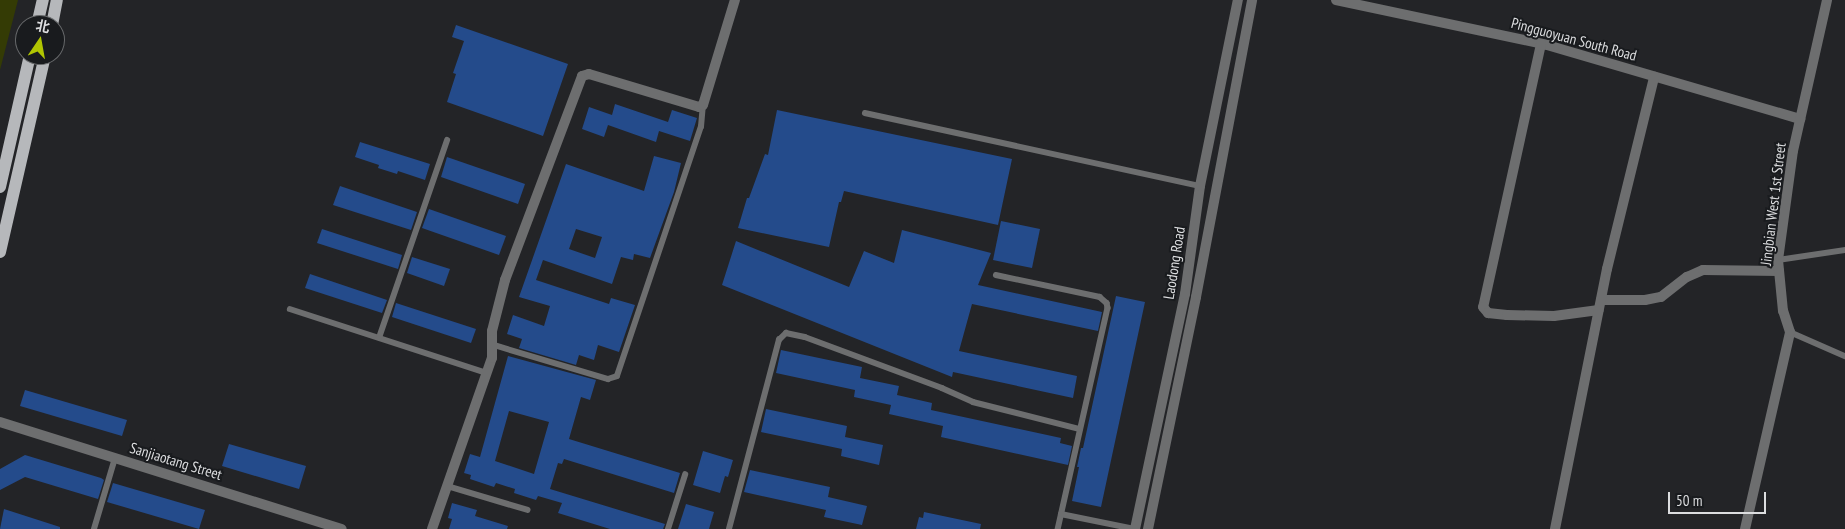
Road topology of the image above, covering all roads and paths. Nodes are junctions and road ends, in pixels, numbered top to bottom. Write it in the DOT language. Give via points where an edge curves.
graph roads {
  1 [pos="42,0"];
  2 [pos="57,0"];
  3 [pos="735,0"];
  4 [pos="1238,0"];
  5 [pos="1252,0"];
  6 [pos="1336,0"];
  7 [pos="1827,0"];
  8 [pos="39,15"];
  9 [pos="54,15"];
  10 [pos="1541,44"];
  11 [pos="28,65"];
  12 [pos="43,65"];
  13 [pos="1654,76"];
  14 [pos="703,105"];
  15 [pos="865,113"];
  16 [pos="1800,119"];
  17 [pos="447,140"];
  18 [pos="1200,186"];
  19 [pos="0,187"];
  20 [pos="1845,250"];
  21 [pos="0,252"];
  22 [pos="1778,260"];
  23 [pos="1779,271"];
  24 [pos="996,275"];
  25 [pos="1600,305"];
  26 [pos="290,309"];
  27 [pos="1790,332"];
  28 [pos="379,338"];
  29 [pos="494,345"];
  30 [pos="1845,356"];
  31 [pos="487,373"];
  32 [pos="0,422"];
  33 [pos="1080,429"];
  34 [pos="116,458"];
  35 [pos="685,475"];
  36 [pos="447,486"];
  37 [pos="528,510"];
  38 [pos="1061,514"];
  39 [pos="94,529"];
  40 [pos="342,529"];
  41 [pos="432,529"];
  42 [pos="668,529"];
  43 [pos="729,529"];
  44 [pos="1058,529"];
  45 [pos="1135,529"];
  46 [pos="1148,529"];
  47 [pos="1555,529"];
  48 [pos="1745,529"];
  1 -- 8 [label="main road"];
  2 -- 9 [label="main road"];
  3 -- 14 [label="street"];
  4 -- 18 [label="street, Laodong Road"];
  5 -- 46 [label="street, Laodong Road"];
  6 -- 10 [label="street, Pingguoyuan South Road"];
  7 -- 16 [label="street, Jingbian West 1st Street"];
  10 -- 13 [label="street, Pingguoyuan South Road"];
  10 -- 25 [label="street" via="1484,307 1488,313 1554,316"];
  11 -- 19 [label="main road"];
  12 -- 21 [label="main road"];
  13 -- 16 [label="street, Pingguoyuan South Road"];
  13 -- 25 [label="street"];
  14 -- 29 [label="street" via="699,107 590,74 582,76 505,280 492,331"];
  14 -- 29 [label="lane" via="701,126 617,376 608,379"];
  15 -- 18 [label="lane"];
  16 -- 22 [label="street, Jingbian West 1st Street"];
  17 -- 28 [label="lane"];
  18 -- 45 [label="street, Laodong Road" via="1185,294"];
  20 -- 22 [label="lane"];
  22 -- 23 [label="street, Jingbian West 1st Street"];
  23 -- 25 [label="street" via="1703,270 1687,277 1662,297"];
  23 -- 27 [label="street, Jingbian West 1st Street" via="1783,311"];
  24 -- 33 [label="lane" via="1100,297 1107,303"];
  25 -- 47 [label="street"];
  26 -- 28 [label="lane"];
  27 -- 30 [label="lane"];
  27 -- 48 [label="street, Jingbian West 1st Street"];
  28 -- 31 [label="lane"];
  29 -- 31 [label="street"];
  31 -- 36 [label="street"];
  32 -- 34 [label="street, Sanjiaotang Street"];
  33 -- 38 [label="lane"];
  33 -- 43 [label="lane" via="973,402 805,337 786,333 779,340"];
  34 -- 39 [label="lane"];
  34 -- 40 [label="street, Sanjiaotang Street"];
  35 -- 42 [label="lane"];
  36 -- 37 [label="lane"];
  36 -- 41 [label="street"];
  38 -- 44 [label="lane"];
  38 -- 45 [label="lane"];
}
